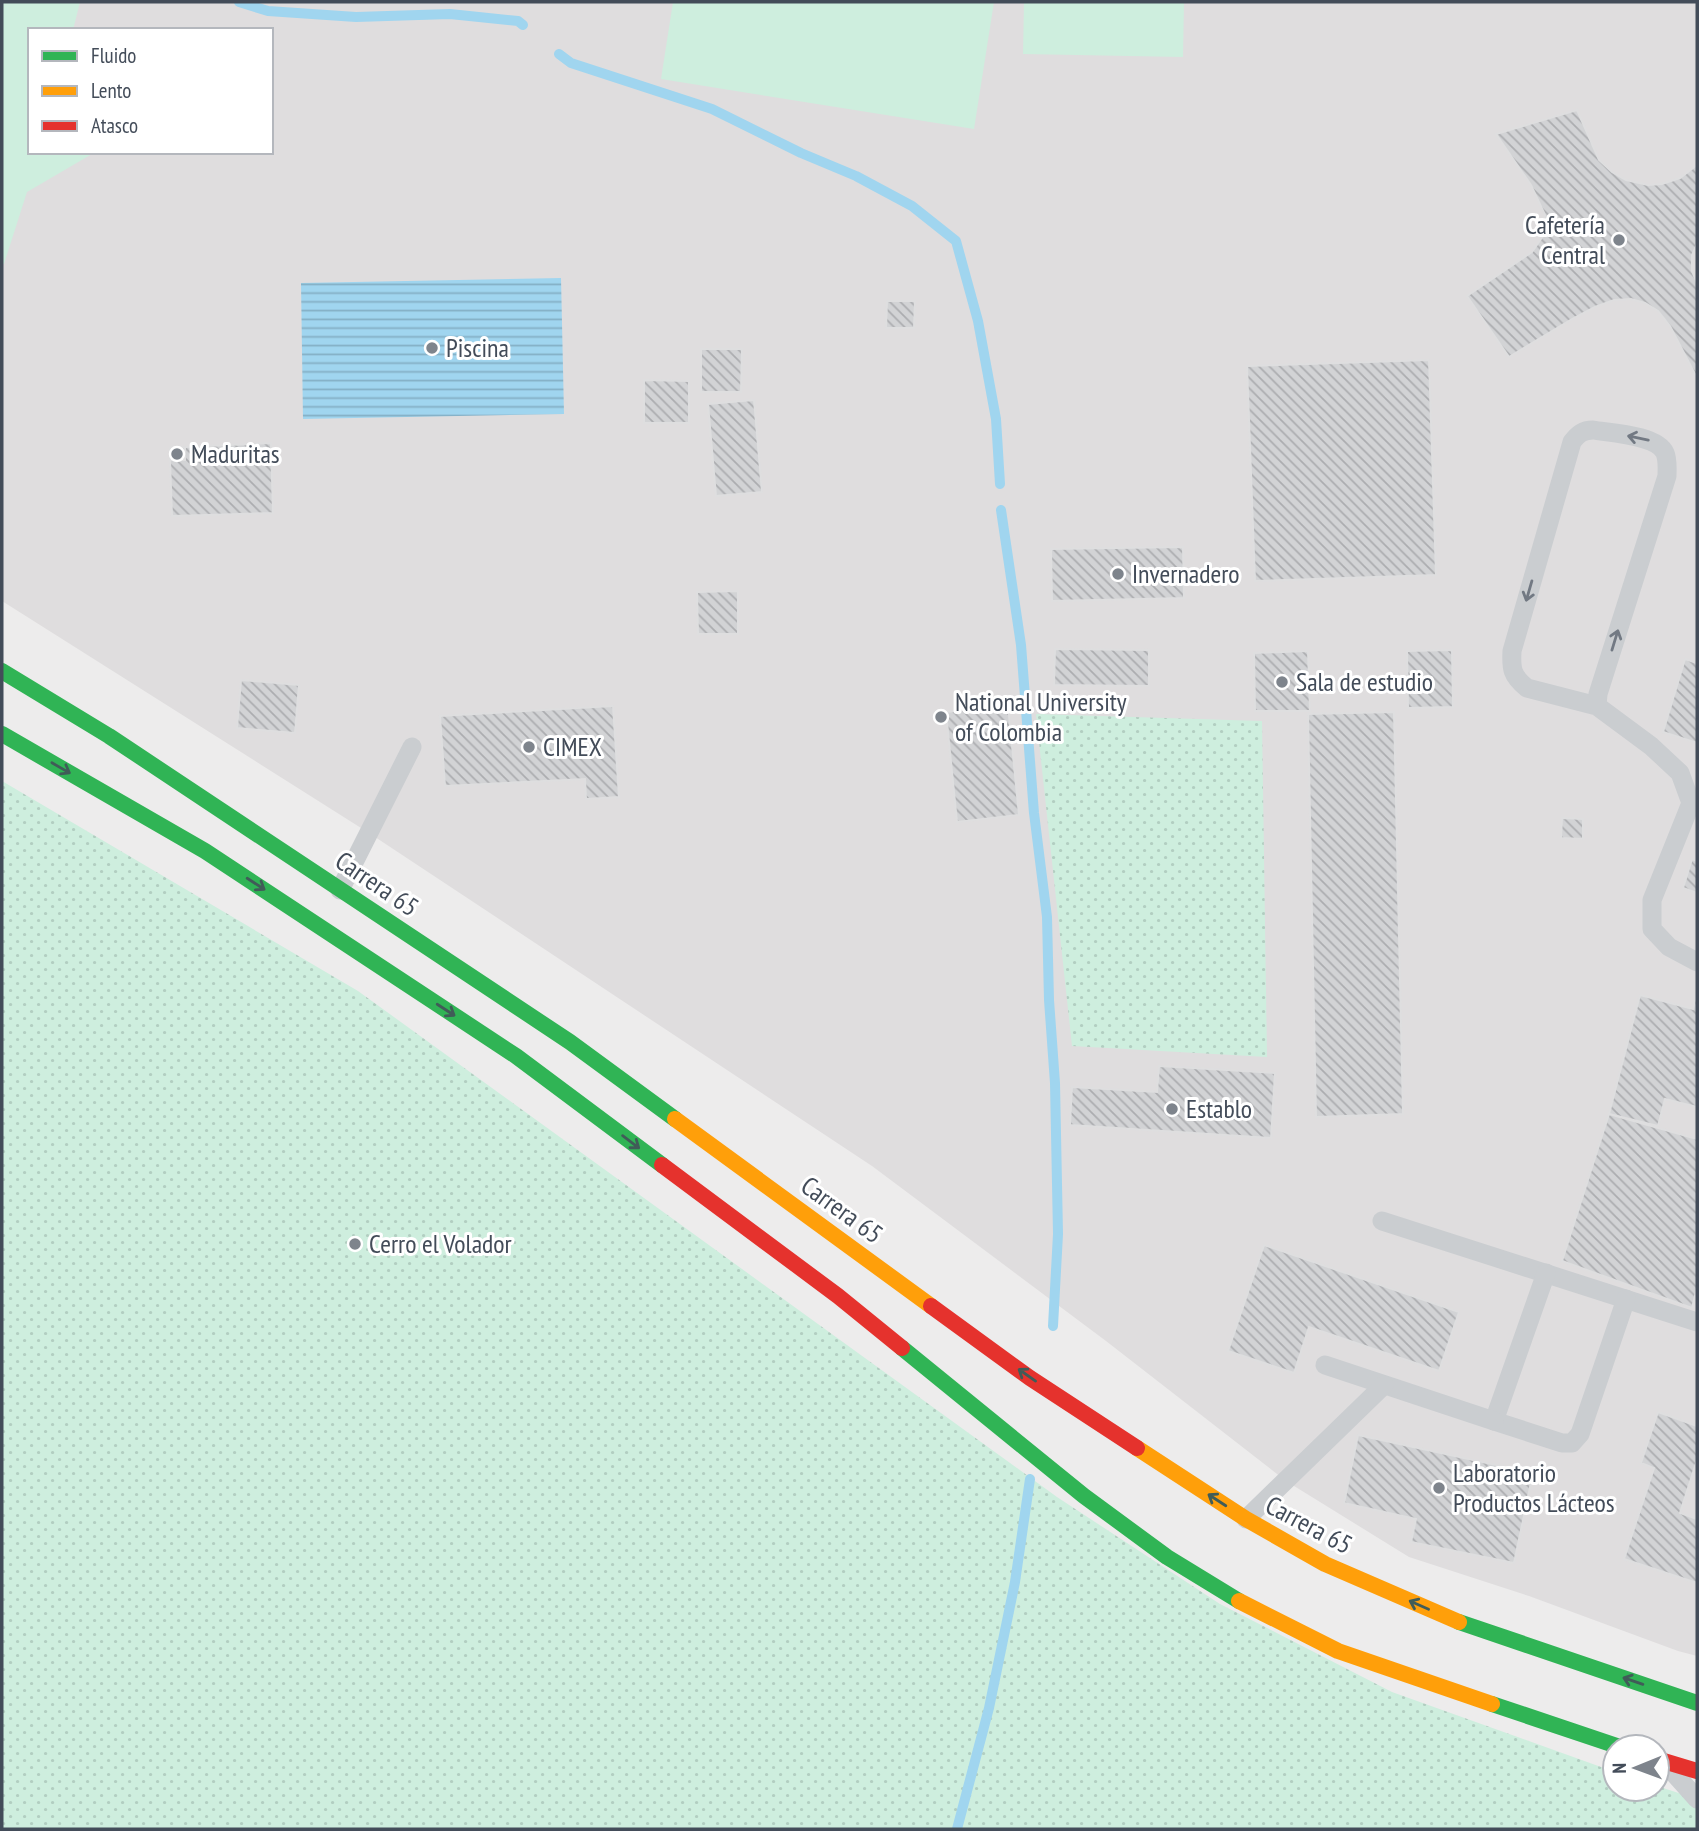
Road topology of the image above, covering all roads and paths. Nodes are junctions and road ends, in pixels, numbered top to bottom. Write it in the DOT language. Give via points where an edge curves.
graph roads {
  1 [pos="2,671"];
  2 [pos="1597,706"];
  3 [pos="2,734"];
  4 [pos="412,747"];
  5 [pos="340,890"];
  6 [pos="1697,962"];
  7 [pos="1382,1221"];
  8 [pos="1546,1273"];
  9 [pos="1626,1299"];
  10 [pos="1697,1322"];
  11 [pos="1325,1365"];
  12 [pos="1384,1385"];
  13 [pos="1494,1420"];
  14 [pos="1246,1519"];
  15 [pos="1697,1703"];
  16 [pos="1601,1741"];
  17 [pos="1671,1763"];
  18 [pos="1671,1771"];
  19 [pos="1697,1771"];
  20 [pos="1697,1799"];
  1 -- 5 [label="main road, Carrera 65" via="109,736"];
  2 -- 2 [label="lane, one-way" via="1667,464 1666,454 1654,442 1585,430 1572,442 1512,651 1512,665 1518,681 1527,688"];
  2 -- 6 [label="lane" via="1680,773 1691,803 1652,900 1652,929 1668,947"];
  3 -- 16 [label="main road, one-way" via="205,851 516,1056 838,1296 1084,1496 1167,1557 1252,1609 1338,1651"];
  4 -- 5 [label="lane"];
  14 -- 5 [label="main road, Carrera 65, one-way" via="1030,1378 570,1042"];
  7 -- 8 [label="lane"];
  8 -- 9 [label="lane"];
  8 -- 13 [label="lane"];
  9 -- 10 [label="lane"];
  9 -- 13 [label="lane" via="1577,1440 1562,1443"];
  11 -- 12 [label="lane"];
  12 -- 13 [label="lane"];
  12 -- 14 [label="lane"];
  15 -- 14 [label="main road, Carrera 65, one-way" via="1461,1623 1325,1564"];
  17 -- 19 [label="main road"];
  18 -- 20 [label="lane"];
}
